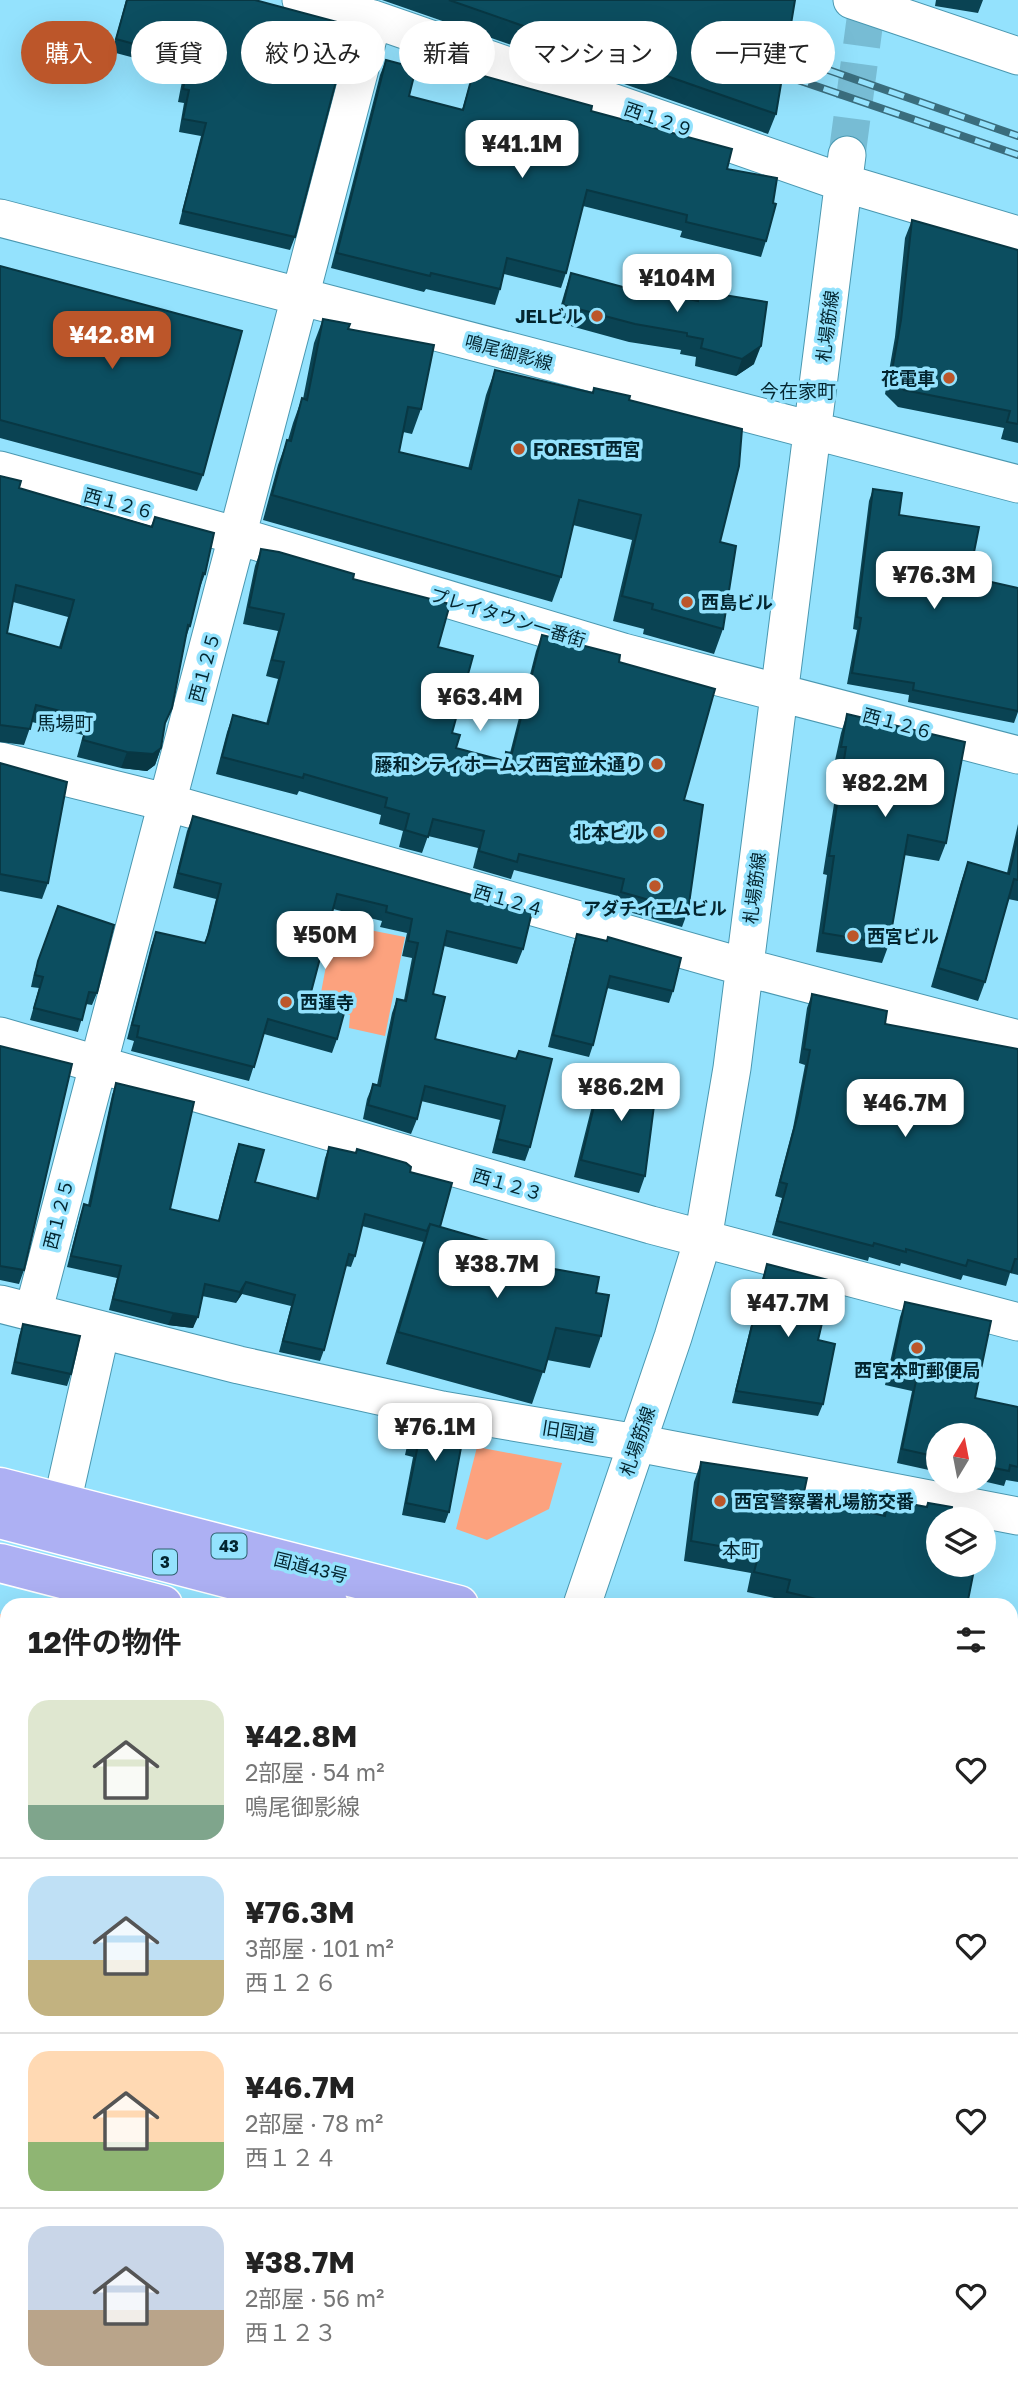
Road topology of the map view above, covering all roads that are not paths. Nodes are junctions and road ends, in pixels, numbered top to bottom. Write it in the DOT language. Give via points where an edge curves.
graph roads {
  1 [pos="301,0"];
  2 [pos="863,6"];
  3 [pos="373,19"];
  4 [pos="1018,57"];
  5 [pos="846,169"];
  6 [pos="0,218"];
  7 [pos="1018,236"];
  8 [pos="300,298"];
  9 [pos="812,431"];
  10 [pos="0,470"];
  11 [pos="1018,484"];
  12 [pos="238,536"];
  13 [pos="779,691"];
  14 [pos="1018,755"];
  15 [pos="0,761"];
  16 [pos="169,803"];
  17 [pos="744,967"];
  18 [pos="0,1036"];
  19 [pos="1018,1039"];
  20 [pos="97,1065"];
  21 [pos="703,1239"];
  22 [pos="17,1309"];
  23 [pos="1018,1322"];
  24 [pos="101,1330"];
  25 [pos="637,1443"];
  26 [pos="0,1487"];
  27 [pos="62,1503"];
  28 [pos="1018,1516"];
  29 [pos="0,1519"];
  30 [pos="0,1563"];
  31 [pos="0,1584"];
  32 [pos="52,1598"];
  33 [pos="136,1598"];
  34 [pos="302,1598"];
  35 [pos="432,1598"];
  36 [pos="584,1598"];
  1 -- 3 [label="street, 西１２９"];
  2 -- 4 [label="street"];
  3 -- 5 [label="street, 西１２９"];
  3 -- 8 [label="street, 西１２５"];
  5 -- 7 [label="street, 西１２９"];
  5 -- 9 [label="street, 札場筋線"];
  6 -- 8 [label="street, 鳴尾御影線"];
  8 -- 9 [label="street, 鳴尾御影線"];
  8 -- 12 [label="street, 西１２５"];
  9 -- 11 [label="street, 鳴尾御影線"];
  9 -- 13 [label="street, 札場筋線"];
  10 -- 12 [label="street, 西１２６"];
  12 -- 13 [label="street, プレイタウン一番街" via="623,652"];
  12 -- 16 [label="street, 西１２５"];
  13 -- 14 [label="street, 西１２６"];
  13 -- 17 [label="street, 札場筋線"];
  15 -- 16 [label="street, 西１２４"];
  16 -- 17 [label="street, 西１２４"];
  16 -- 20 [label="street, 西１２５"];
  17 -- 19 [label="street, 西１２４"];
  17 -- 21 [label="street, 札場筋線"];
  18 -- 20 [label="street, 西１２３"];
  20 -- 21 [label="street, 西１２３"];
  20 -- 22 [label="street, 西１２５"];
  21 -- 23 [label="street, 西１２３"];
  21 -- 25 [label="street, 札場筋線"];
  22 -- 24 [label="street, 旧国道"];
  24 -- 25 [label="street, 旧国道" via="442,1410"];
  24 -- 27 [label="street"];
  25 -- 28 [label="street, 旧国道"];
  25 -- 36 [label="street, 札場筋線"];
  26 -- 27 [label="highway, 国道43号 / 43"];
  27 -- 35 [label="highway, 国道43号 / 43"];
  29 -- 34 [label="highway, 3"];
  30 -- 33 [label="highway"];
  31 -- 32 [label="highway"];
}
